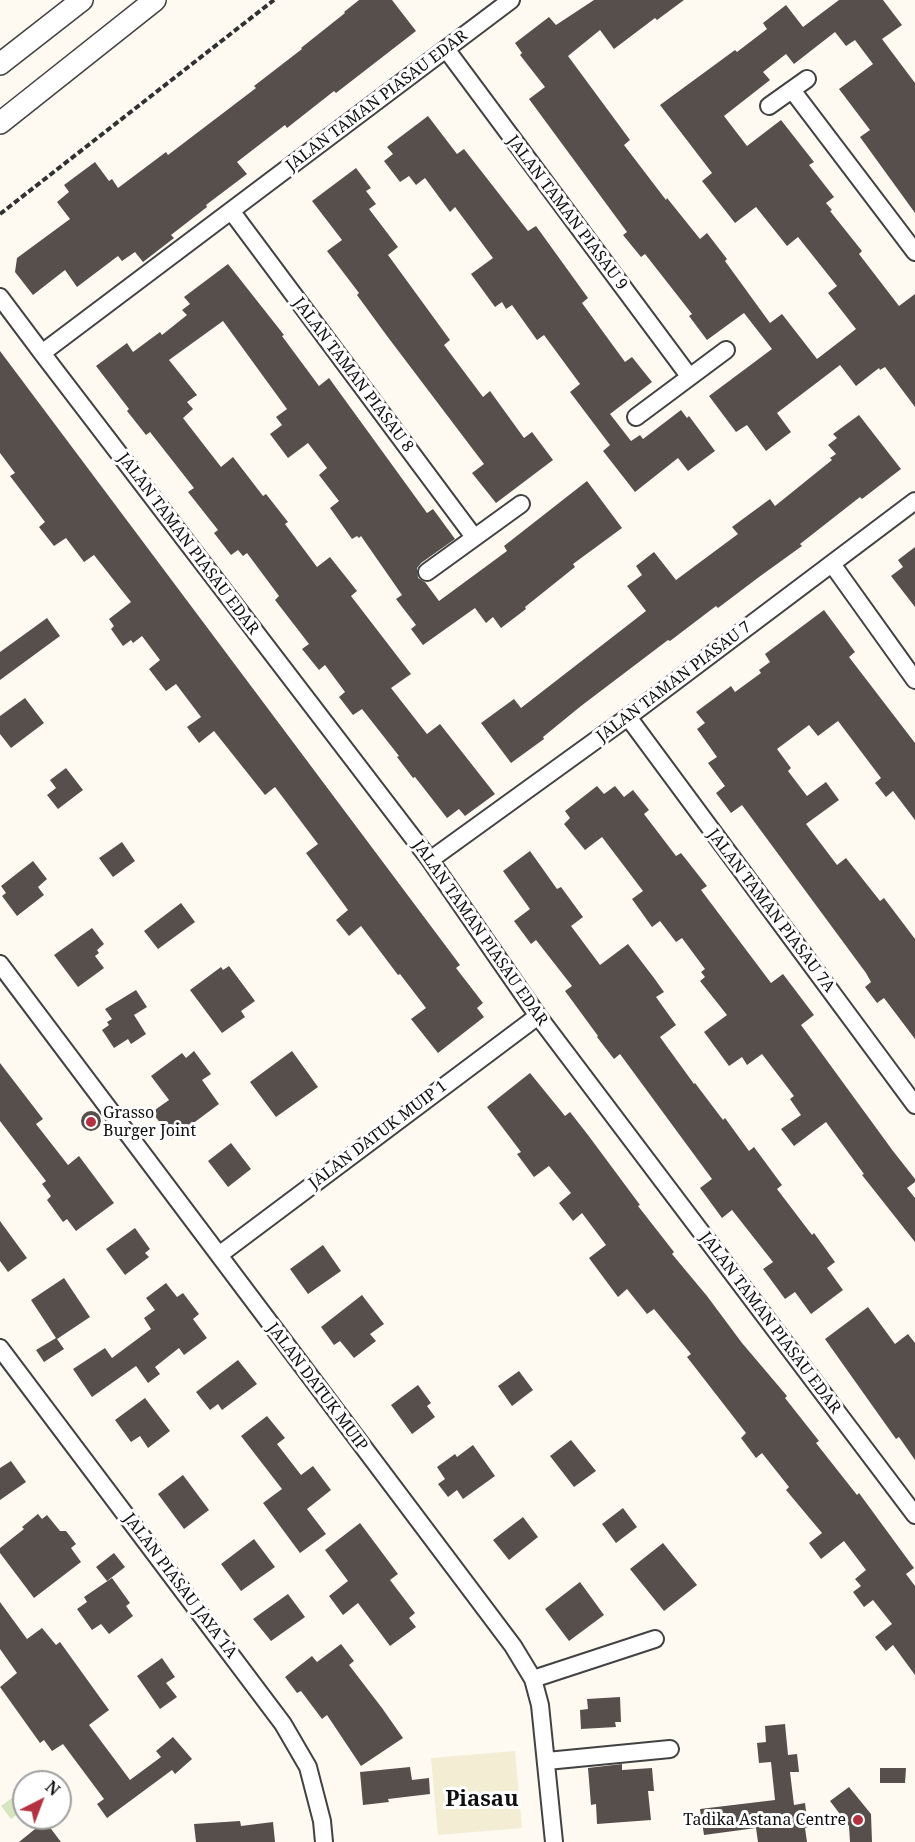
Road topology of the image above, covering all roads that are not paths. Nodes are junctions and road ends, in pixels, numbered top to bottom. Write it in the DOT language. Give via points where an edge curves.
graph roads {
  1 [pos="82,0"];
  2 [pos="156,0"];
  3 [pos="511,0"];
  4 [pos="446,49"];
  5 [pos="0,64"];
  6 [pos="807,79"];
  7 [pos="792,90"];
  8 [pos="769,106"];
  9 [pos="0,123"];
  10 [pos="232,212"];
  11 [pos="915,252"];
  12 [pos="0,297"];
  13 [pos="726,350"];
  14 [pos="42,353"];
  15 [pos="689,376"];
  16 [pos="636,417"];
  17 [pos="915,501"];
  18 [pos="521,504"];
  19 [pos="474,537"];
  20 [pos="832,564"];
  21 [pos="427,572"];
  22 [pos="915,680"];
  23 [pos="628,717"];
  24 [pos="430,860"];
  25 [pos="1,968"];
  26 [pos="538,1016"];
  27 [pos="915,1104"];
  28 [pos="219,1255"];
  29 [pos="0,1348"];
  30 [pos="915,1515"];
  31 [pos="655,1639"];
  32 [pos="533,1679"];
  33 [pos="670,1749"];
  34 [pos="547,1761"];
  35 [pos="324,1842"];
  36 [pos="554,1842"];
  1 -- 5 [label="street"];
  2 -- 9 [label="street"];
  3 -- 4 [label="street, JALAN TAMAN PIASAU EDAR"];
  4 -- 10 [label="street, JALAN TAMAN PIASAU EDAR"];
  4 -- 15 [label="street, JALAN TAMAN PIASAU 9"];
  6 -- 7 [label="street"];
  7 -- 8 [label="street"];
  7 -- 11 [label="street"];
  10 -- 14 [label="street, JALAN TAMAN PIASAU EDAR"];
  10 -- 19 [label="street, JALAN TAMAN PIASAU 8"];
  12 -- 14 [label="street, JALAN TAMAN PIASAU EDAR"];
  13 -- 15 [label="street"];
  14 -- 24 [label="street, JALAN TAMAN PIASAU EDAR"];
  15 -- 16 [label="street"];
  17 -- 20 [label="street, JALAN TAMAN PIASAU 7"];
  18 -- 19 [label="street"];
  19 -- 21 [label="street"];
  20 -- 22 [label="street"];
  20 -- 23 [label="street, JALAN TAMAN PIASAU 7"];
  23 -- 24 [label="street, JALAN TAMAN PIASAU 7"];
  23 -- 27 [label="street, JALAN TAMAN PIASAU 7A"];
  24 -- 26 [label="street, JALAN TAMAN PIASAU EDAR"];
  25 -- 28 [label="street, JALAN DATUK MUIP"];
  26 -- 28 [label="street, JALAN DATUK MUIP 1"];
  26 -- 30 [label="street, JALAN TAMAN PIASAU EDAR"];
  28 -- 32 [label="street, JALAN DATUK MUIP" via="513,1646"];
  29 -- 35 [label="street, JALAN PIASAU JAYA 1A" via="283,1724 308,1767"];
  31 -- 32 [label="street"];
  32 -- 34 [label="street, JALAN DATUK MUIP"];
  33 -- 34 [label="street"];
  34 -- 36 [label="street, JALAN DATUK MUIP"];
}
